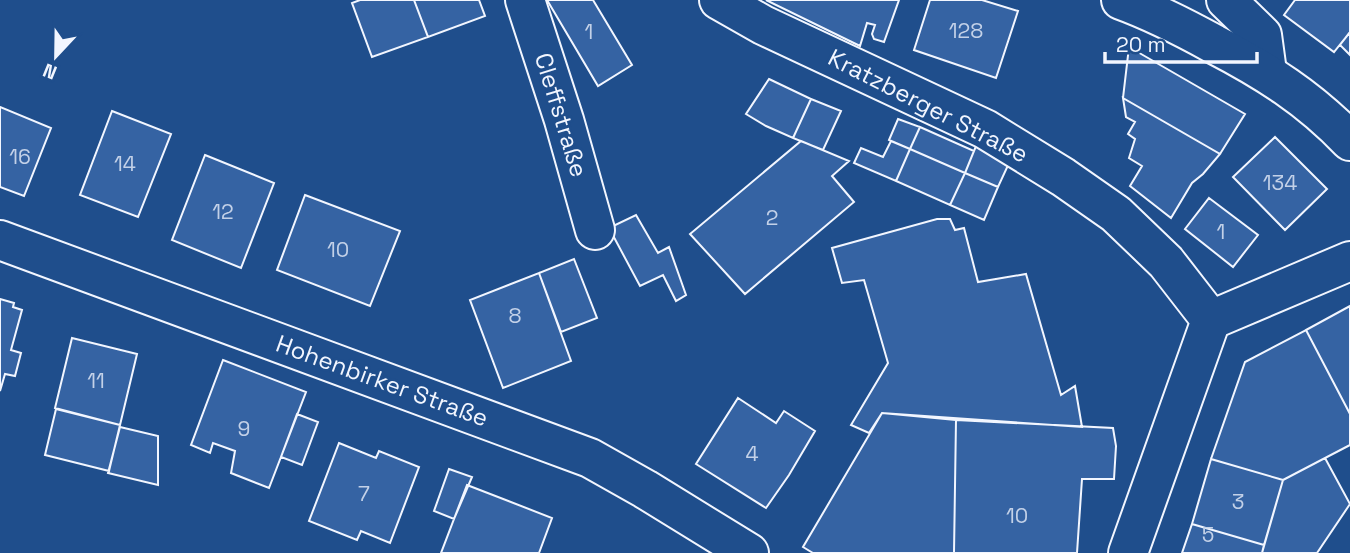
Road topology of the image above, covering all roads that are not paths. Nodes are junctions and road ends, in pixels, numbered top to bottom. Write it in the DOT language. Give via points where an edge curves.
graph roads {
  1 [pos="525,0"];
  2 [pos="719,0"];
  3 [pos="1121,0"];
  4 [pos="1226,0"];
  5 [pos="1267,72"];
  6 [pos="1350,141"];
  7 [pos="595,230"];
  8 [pos="0,240"];
  9 [pos="1350,261"];
  10 [pos="1211,320"];
  11 [pos="749,553"];
  12 [pos="1128,553"];
  1 -- 7 [label="street, Cleffstraße"];
  2 -- 10 [label="street, Kratzberger Straße" via="985,129 1063,177 1116,214 1166,262"];
  3 -- 5 [label="street" via="1156,12"];
  4 -- 5 [label="street" via="1262,35"];
  5 -- 6 [label="street"];
  8 -- 11 [label="street, Hohenbirker Straße" via="590,458"];
  9 -- 10 [label="street"];
  10 -- 12 [label="street"];
}
